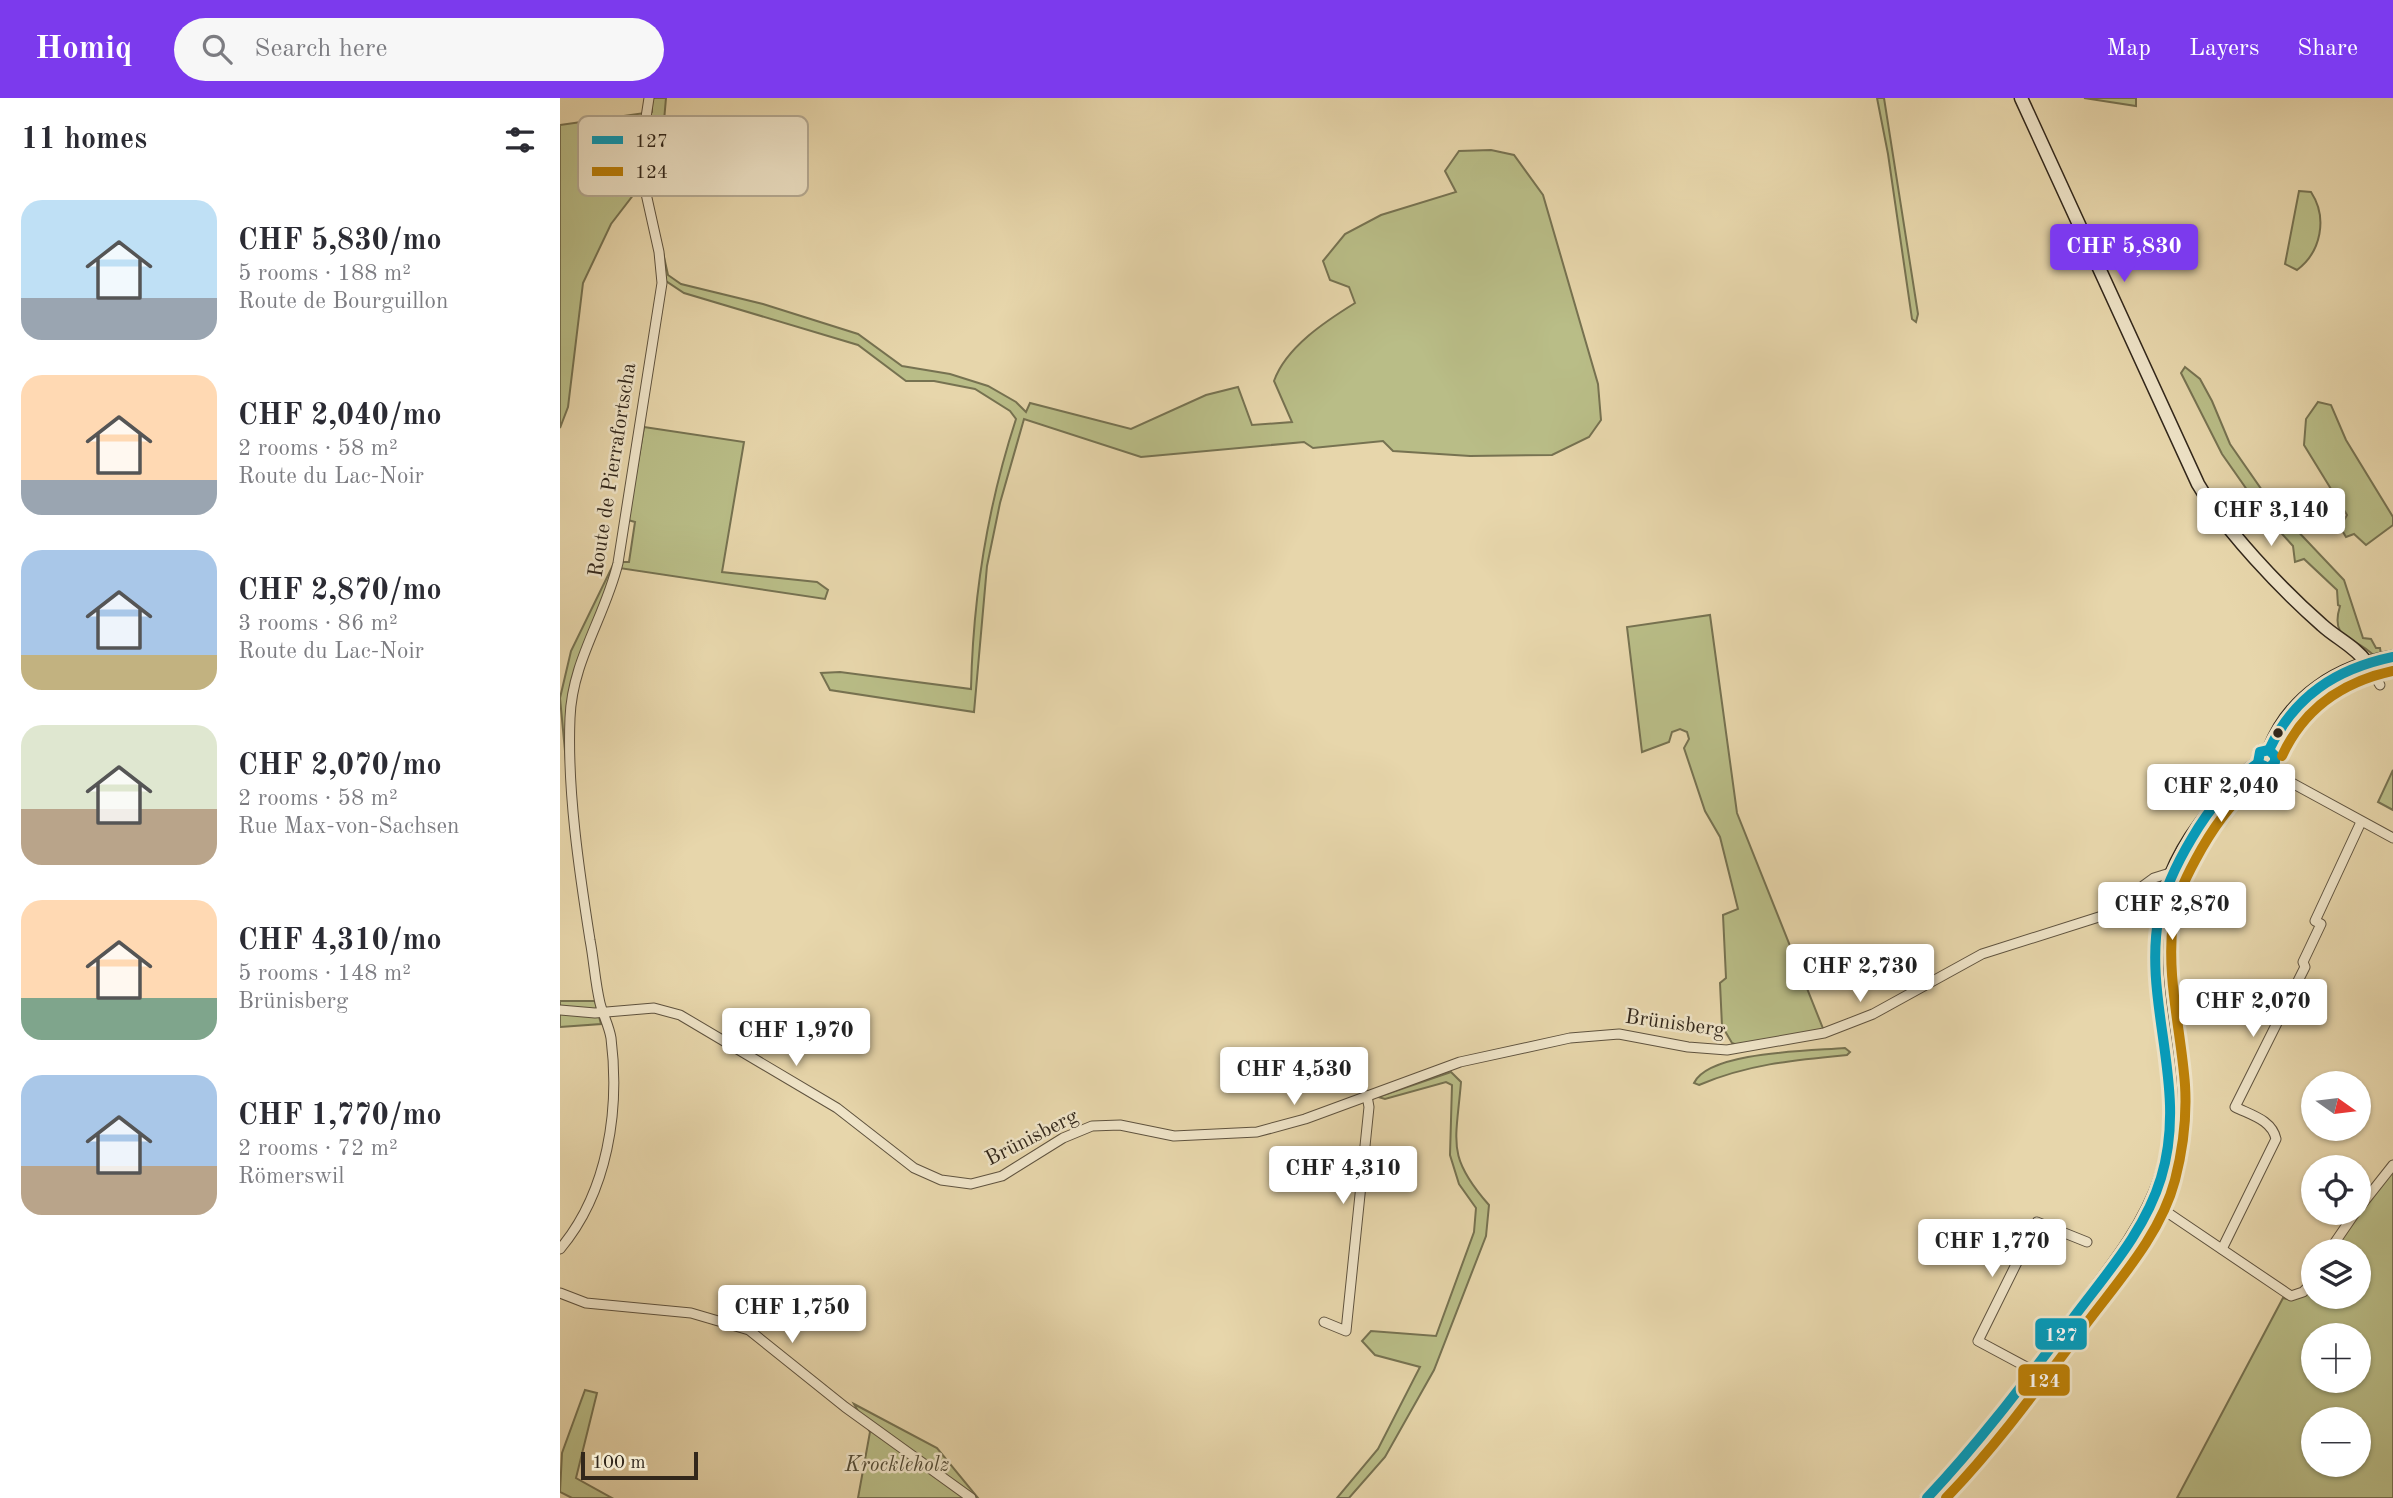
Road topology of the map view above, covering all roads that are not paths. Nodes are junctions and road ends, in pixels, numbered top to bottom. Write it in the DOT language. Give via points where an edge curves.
graph roads {
  1 [pos="649,98"];
  2 [pos="2021,98"];
  3 [pos="646,116"];
  4 [pos="647,196"];
  5 [pos="2393,657"];
  6 [pos="2367,663"];
  7 [pos="2380,685"];
  8 [pos="2269,750"];
  9 [pos="2258,763"];
  10 [pos="2272,767"];
  11 [pos="2361,822"];
  12 [pos="2393,838"];
  13 [pos="2170,873"];
  14 [pos="560,1010"];
  15 [pos="603,1012"];
  16 [pos="1367,1096"];
  17 [pos="2393,1165"];
  18 [pos="2371,1193"];
  19 [pos="2152,1202"];
  20 [pos="2087,1242"];
  21 [pos="560,1249"];
  22 [pos="2222,1249"];
  23 [pos="2301,1292"];
  24 [pos="561,1294"];
  25 [pos="1324,1321"];
  26 [pos="2034,1371"];
  27 [pos="971,1498"];
  28 [pos="1927,1498"];
  1 -- 3 [label="street, Route de Pierrafortscha"];
  2 -- 6 [label="main road" via="2197,484 2212,507 2305,609"];
  4 -- 15 [label="street, Route de Pierrafortscha" via="662,283 618,562 580,659 570,716 578,841"];
  5 -- 6 [label="main road"];
  6 -- 7 [label="street"];
  6 -- 8 [label="main road" via="2312,688"];
  8 -- 9 [label="main road" via="2260,752"];
  8 -- 10 [label="main road" via="2276,759"];
  9 -- 10 [label="main road"];
  9 -- 13 [label="main road" via="2237,779 2213,808"];
  10 -- 11 [label="street" via="2291,783"];
  11 -- 12 [label="street"];
  11 -- 22 [label="street" via="2315,921 2321,924 2303,962 2305,967 2235,1107 2266,1122 2276,1139"];
  13 -- 16 [label="street, Brünisberg" via="2154,878 2102,916 2006,945 1942,974 1873,1014 1824,1033 1727,1050 1634,1035 1587,1035 1482,1055"];
  13 -- 19 [label="main road" via="2155,934 2171,1129"];
  14 -- 15 [label="street, Brünisberg"];
  15 -- 16 [label="street, Brünisberg" via="654,1008 688,1018 837,1108 905,1163 935,1178 971,1184 1014,1170 1063,1138 1092,1126 1120,1125 1174,1136 1257,1132"];
  15 -- 21 [label="street, Route de Pierrafortscha" via="611,1037 613,1126 585,1212"];
  16 -- 25 [label="street" via="1346,1331"];
  17 -- 18 [label="street"];
  19 -- 22 [label="street"];
  19 -- 26 [label="main road" via="2126,1248"];
  20 -- 26 [label="street" via="2037,1222 1978,1341"];
  22 -- 23 [label="street" via="2291,1296"];
  24 -- 27 [label="street" via="586,1303 691,1313 749,1330"];
  26 -- 28 [label="main road" via="1983,1437"];
}
